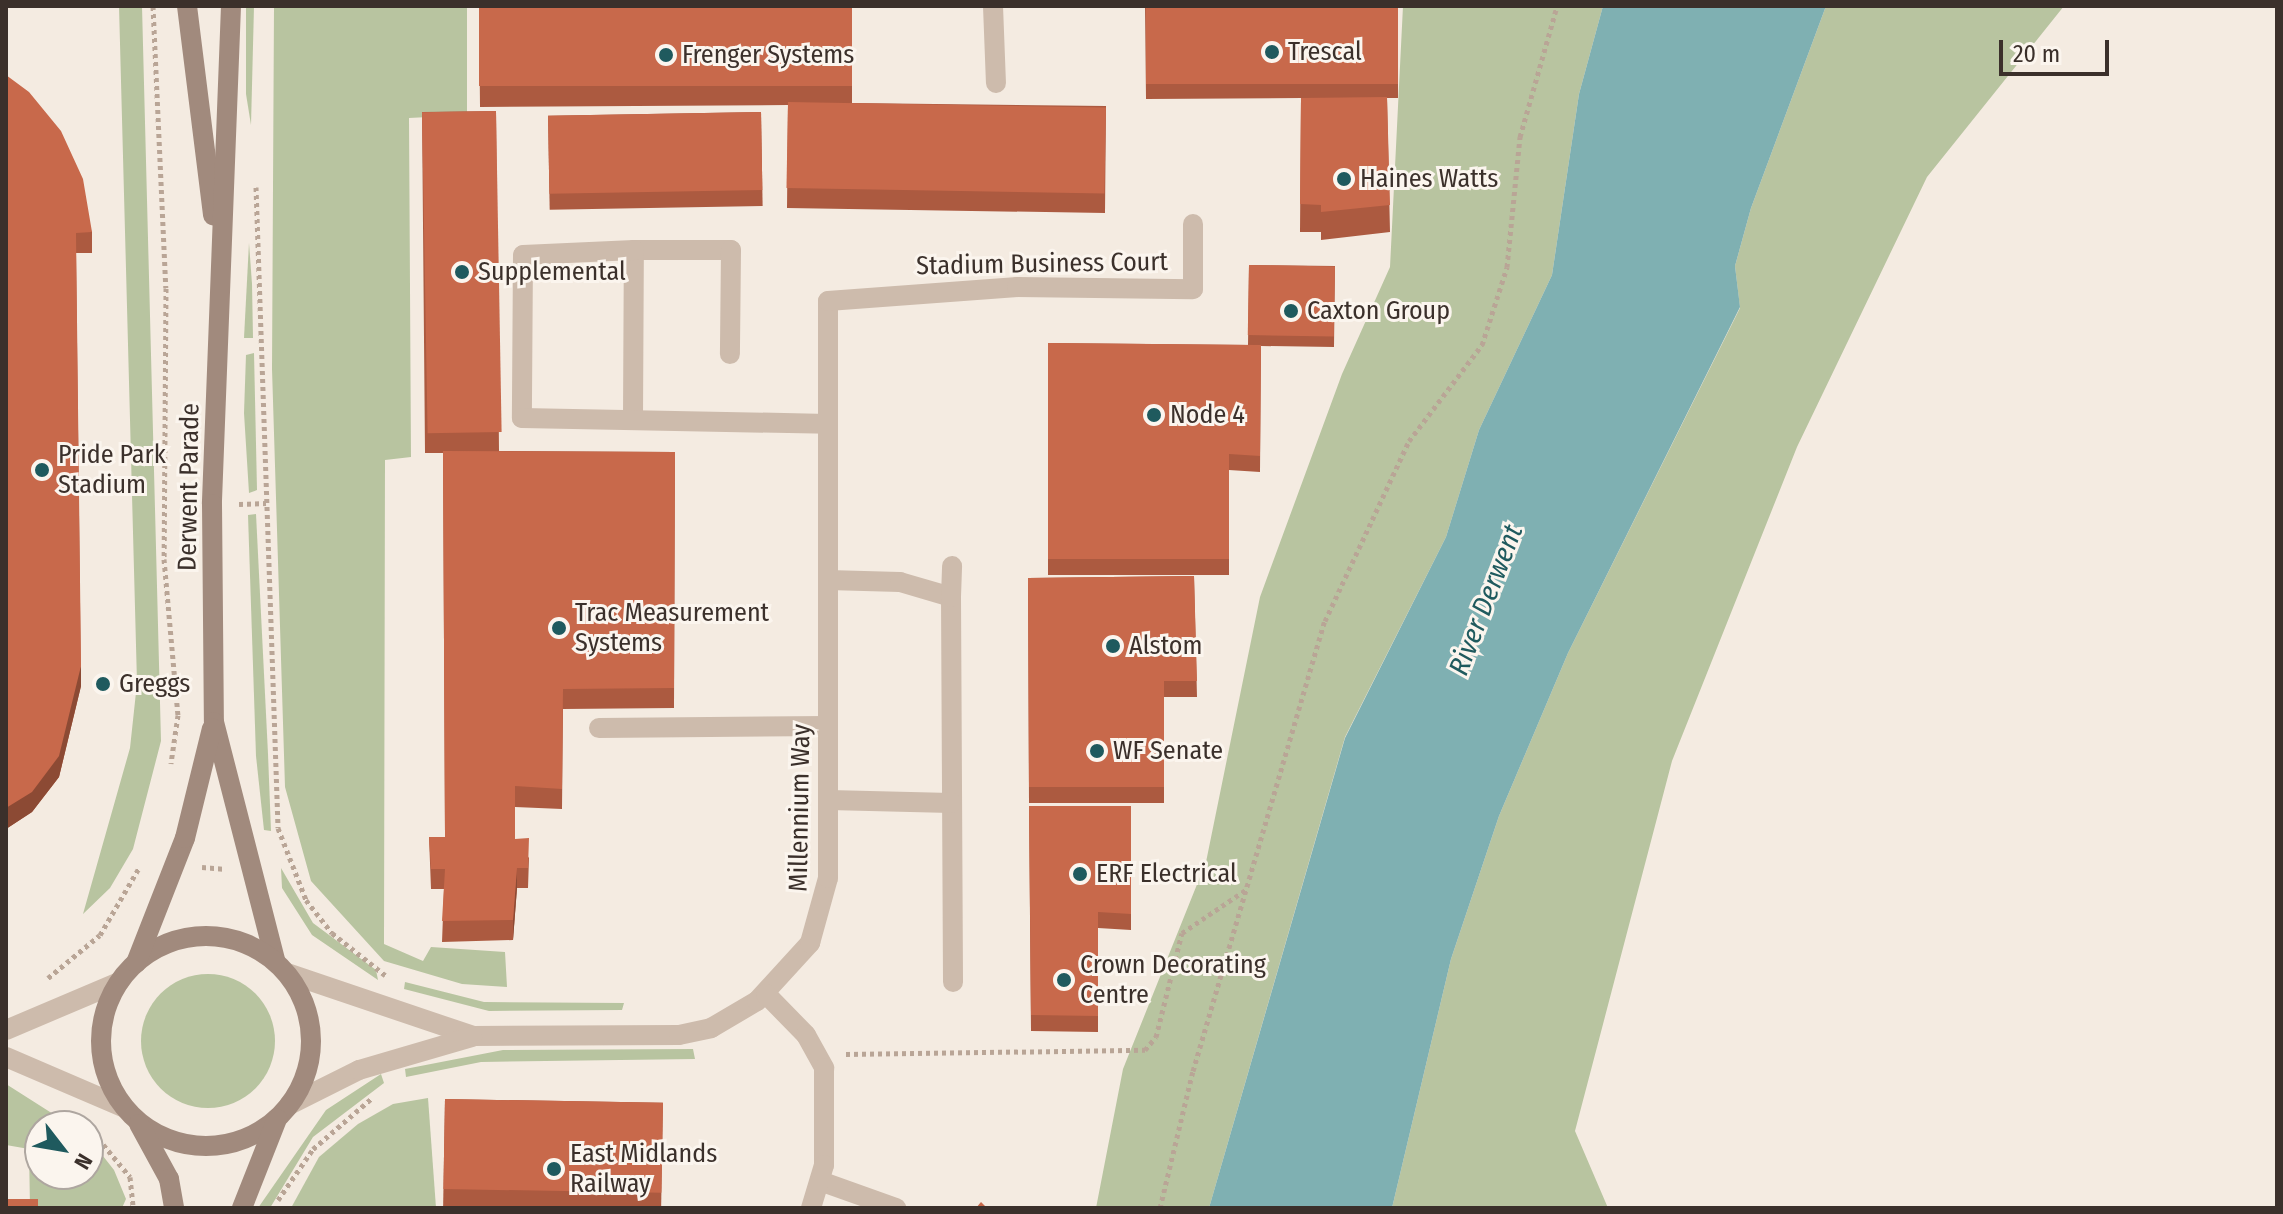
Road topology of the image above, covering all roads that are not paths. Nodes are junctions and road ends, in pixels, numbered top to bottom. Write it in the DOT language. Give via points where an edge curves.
graph roads {
  1 [pos="187,6"];
  2 [pos="231,6"];
  3 [pos="993,6"];
  4 [pos="996,83"];
  5 [pos="1193,224"];
  6 [pos="634,250"];
  7 [pos="219,254"];
  8 [pos="828,301"];
  9 [pos="730,354"];
  10 [pos="633,417"];
  11 [pos="828,424"];
  12 [pos="952,566"];
  13 [pos="828,580"];
  14 [pos="951,597"];
  15 [pos="214,722"];
  16 [pos="827,726"];
  17 [pos="599,728"];
  18 [pos="829,800"];
  19 [pos="951,803"];
  20 [pos="136,963"];
  21 [pos="281,967"];
  22 [pos="119,982"];
  23 [pos="953,982"];
  24 [pos="766,994"];
  25 [pos="6,1030"];
  26 [pos="473,1036"];
  27 [pos="6,1057"];
  28 [pos="283,1112"];
  29 [pos="131,1114"];
  30 [pos="820,1181"];
  31 [pos="174,1208"];
  32 [pos="242,1208"];
  33 [pos="811,1208"];
  34 [pos="896,1208"];
  1 -- 7 [label="street, Derwent Parade"];
  2 -- 7 [label="street, Derwent Parade"];
  3 -- 4 [label="street"];
  5 -- 8 [label="street, Stadium Business Court" via="1193,289 1017,287"];
  6 -- 9 [label="street" via="731,250"];
  6 -- 10 [label="street"];
  6 -- 10 [label="street" via="523,255 522,418"];
  7 -- 15 [label="street, Derwent Parade"];
  8 -- 11 [label="street, Millennium Way"];
  10 -- 11 [label="street"];
  11 -- 13 [label="street, Millennium Way"];
  12 -- 14 [label="street"];
  13 -- 14 [label="street" via="900,582"];
  13 -- 16 [label="street, Millennium Way"];
  14 -- 19 [label="street"];
  15 -- 20 [label="street, Derwent Parade" via="185,838"];
  15 -- 21 [label="street, Derwent Parade" via="245,865"];
  16 -- 17 [label="street"];
  16 -- 18 [label="street, Millennium Way"];
  18 -- 19 [label="street"];
  18 -- 24 [label="street, Millennium Way" via="822,912 803,954"];
  19 -- 23 [label="street"];
  20 -- 21 [label="street" via="176,940 210,935 244,942"];
  20 -- 22 [label="street"];
  21 -- 26 [label="street, Millennium Way"];
  21 -- 28 [label="street" via="305,1004 311,1039 306,1074"];
  22 -- 25 [label="street"];
  22 -- 29 [label="street" via="101,1038 110,1082"];
  24 -- 26 [label="street, Millennium Way" via="729,1019 679,1035"];
  24 -- 30 [label="street" via="819,1055 827,1085"];
  26 -- 28 [label="street, Millennium Way" via="359,1070"];
  27 -- 29 [label="street"];
  28 -- 29 [label="street" via="252,1136 207,1146 162,1136"];
  28 -- 32 [label="street"];
  29 -- 31 [label="street" via="169,1179"];
  30 -- 33 [label="street"];
  30 -- 34 [label="street"];
}
